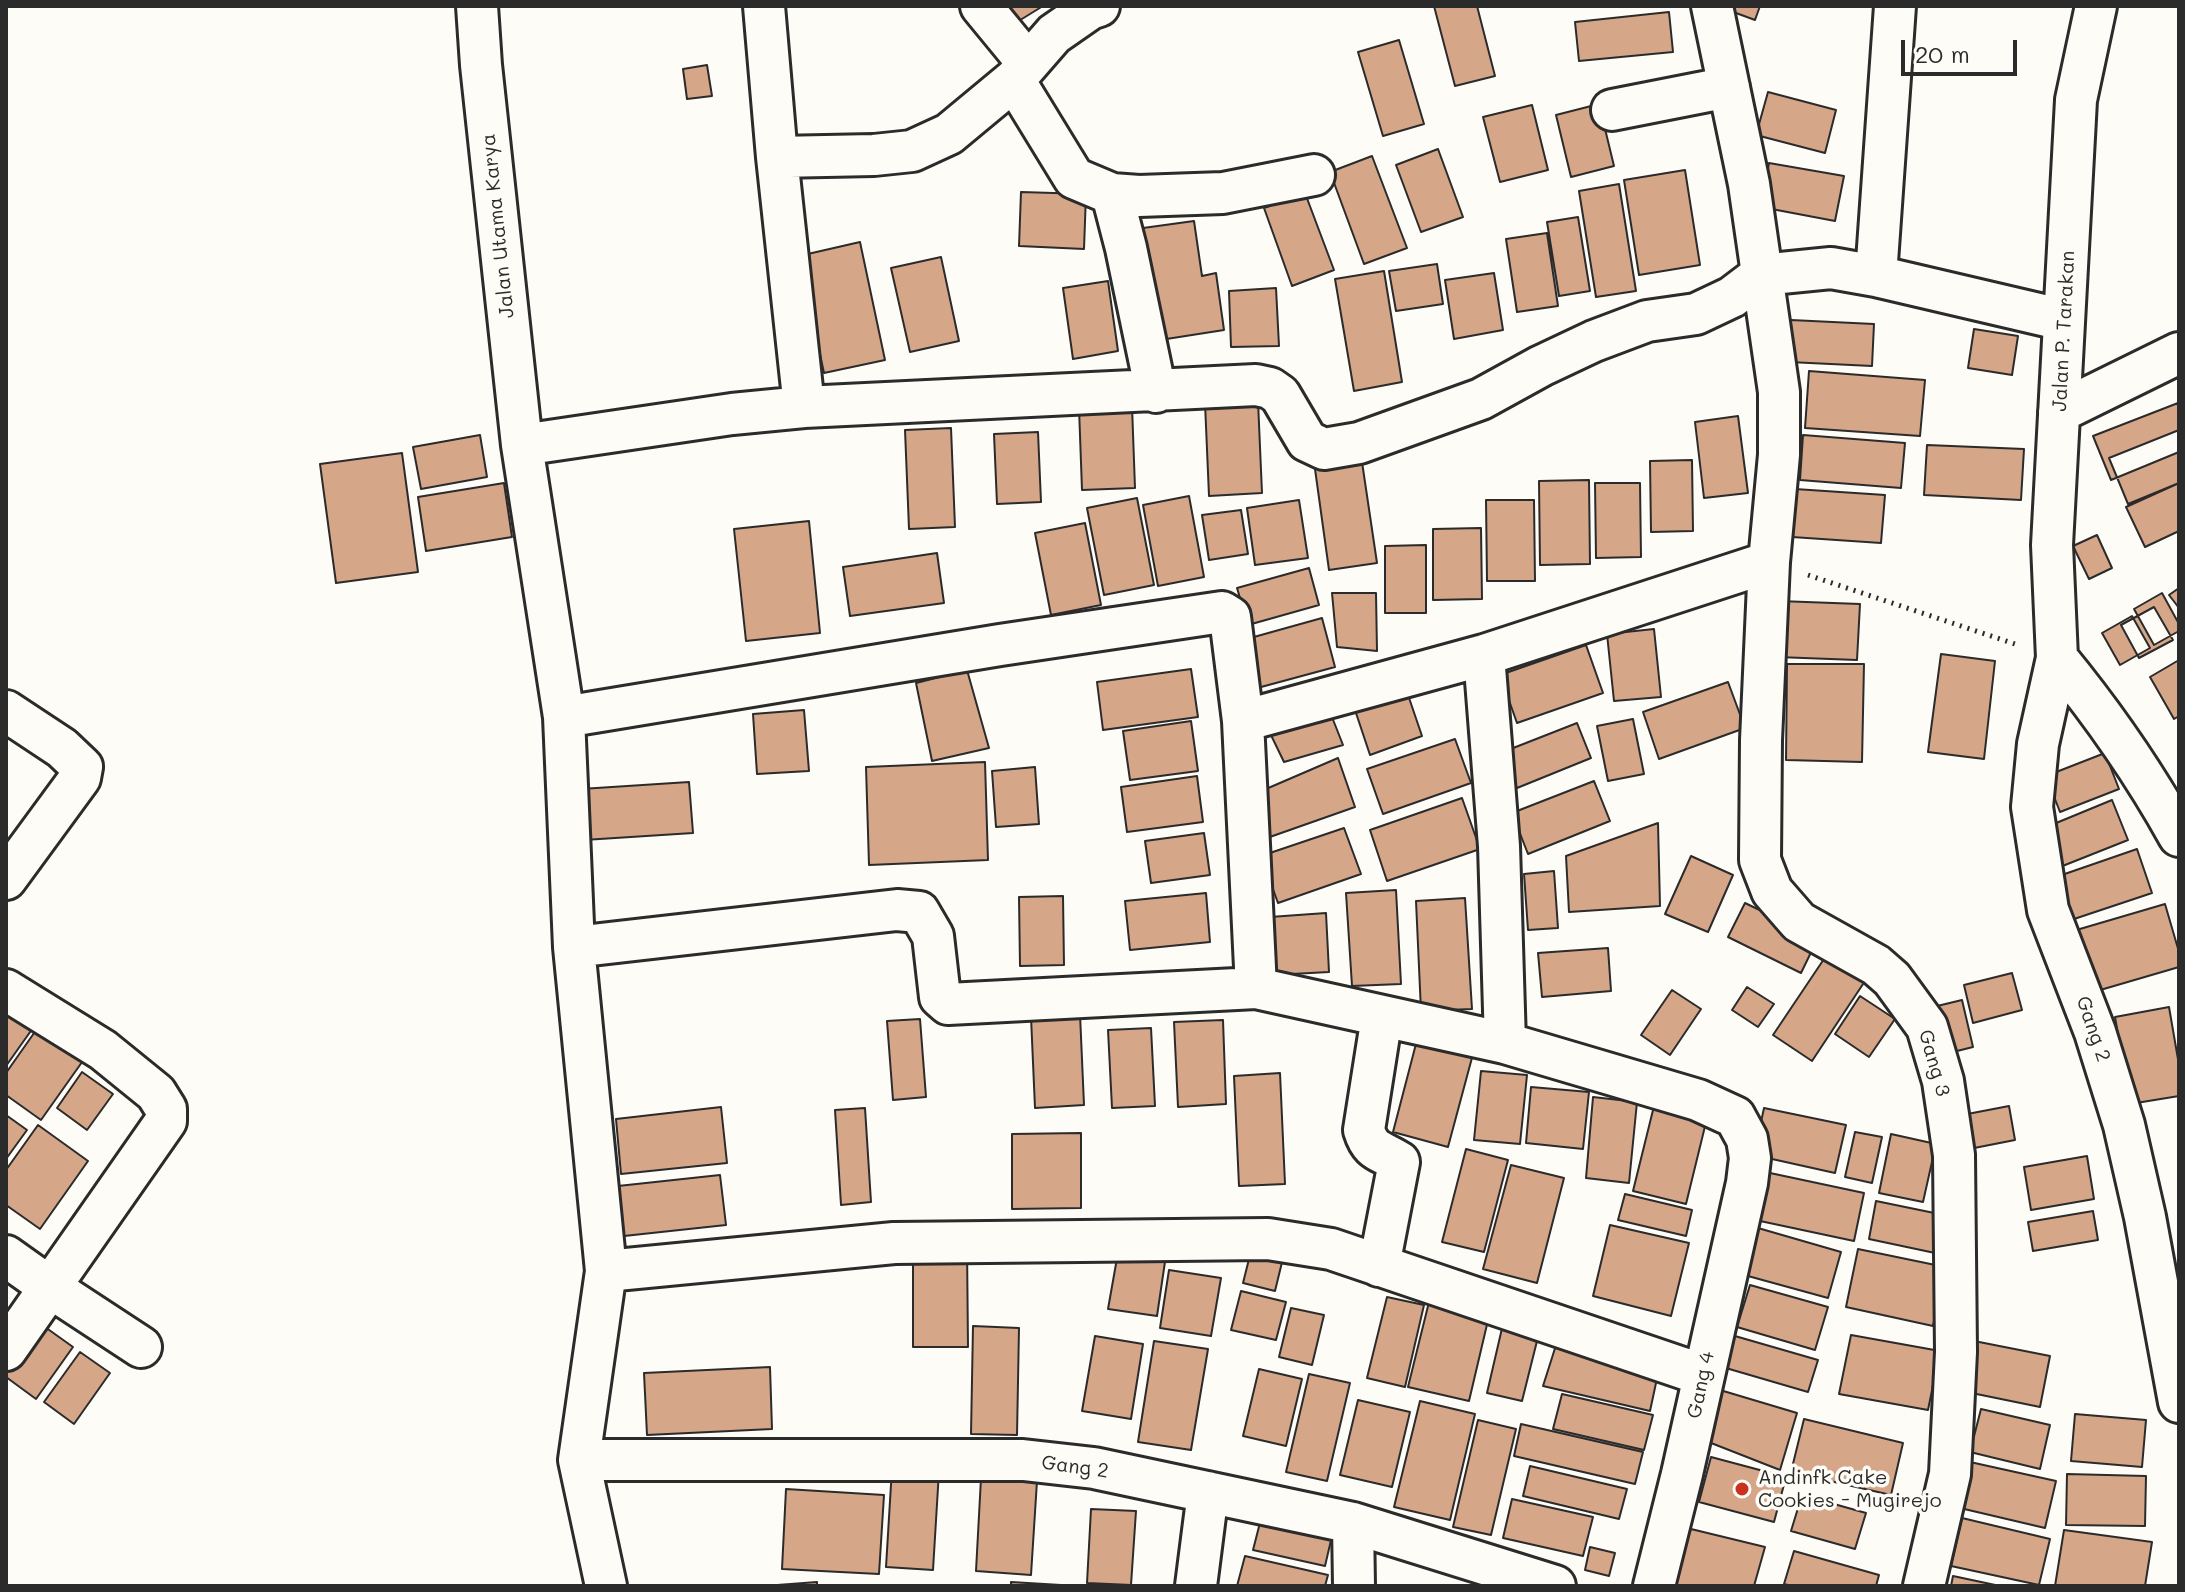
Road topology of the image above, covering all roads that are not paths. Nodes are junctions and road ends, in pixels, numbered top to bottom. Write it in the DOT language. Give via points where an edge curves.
graph roads {
  1 [pos="477,6"];
  2 [pos="764,6"];
  3 [pos="981,6"];
  4 [pos="1099,6"];
  5 [pos="1712,6"];
  6 [pos="1895,6"];
  7 [pos="2096,6"];
  8 [pos="1020,71"];
  9 [pos="1729,87"];
  10 [pos="1612,110"];
  11 [pos="777,157"];
  12 [pos="1314,175"];
  13 [pos="1112,194"];
  14 [pos="1761,275"];
  15 [pos="1876,276"];
  16 [pos="2064,320"];
  17 [pos="2179,353"];
  18 [pos="1156,392"];
  19 [pos="804,407"];
  20 [pos="2059,412"];
  21 [pos="522,445"];
  22 [pos="1769,562"];
  23 [pos="1484,655"];
  24 [pos="2057,658"];
  25 [pos="6,711"];
  26 [pos="564,717"];
  27 [pos="1243,721"];
  28 [pos="2166,781"];
  29 [pos="2179,836"];
  30 [pos="6,879"];
  31 [pos="574,947"];
  32 [pos="1256,988"];
  33 [pos="6,990"];
  34 [pos="1382,1016"];
  35 [pos="1505,1043"];
  36 [pos="6,1256"];
  37 [pos="1379,1266"];
  38 [pos="606,1271"];
  39 [pos="51,1288"];
  40 [pos="141,1347"];
  41 [pos="6,1350"];
  42 [pos="1703,1375"];
  43 [pos="2179,1402"];
  44 [pos="579,1460"];
  45 [pos="1208,1492"];
  46 [pos="1353,1523"];
  47 [pos="606,1586"];
  48 [pos="1196,1586"];
  49 [pos="1354,1586"];
  50 [pos="1555,1586"];
  51 [pos="1654,1586"];
  52 [pos="1924,1586"];
  1 -- 21 [label="street, Jalan Utama Karya"];
  2 -- 11 [label="street"];
  3 -- 8 [label="street"];
  4 -- 8 [label="street" via="1054,34"];
  5 -- 9 [label="street, Gang 3"];
  6 -- 15 [label="street"];
  7 -- 16 [label="street, Jalan P. Tarakan" via="2076,100"];
  8 -- 11 [label="street" via="949,134 912,151"];
  8 -- 13 [label="street" via="1074,178"];
  9 -- 10 [label="street"];
  9 -- 14 [label="street, Gang 3"];
  11 -- 19 [label="street"];
  12 -- 13 [label="street" via="1223,193"];
  13 -- 18 [label="street"];
  14 -- 15 [label="street" via="1831,268"];
  14 -- 18 [label="street" via="1696,314 1647,321 1607,336 1481,399 1347,445 1324,449 1307,441 1280,395 1270,388"];
  14 -- 22 [label="street, Gang 3" via="1779,392"];
  15 -- 16 [label="street"];
  16 -- 20 [label="street, Jalan P. Tarakan"];
  17 -- 20 [label="street"];
  18 -- 19 [label="street"];
  19 -- 21 [label="street"];
  20 -- 24 [label="street, Jalan P. Tarakan" via="2052,545"];
  21 -- 26 [label="street, Jalan Utama Karya"];
  22 -- 23 [label="street"];
  22 -- 52 [label="street, Gang 3" via="1760,860 1772,891 1799,922 1892,979 1927,1027 1943,1081 1954,1155 1956,1352 1950,1474"];
  23 -- 27 [label="street"];
  23 -- 35 [label="street" via="1499,846"];
  24 -- 28 [label="street"];
  24 -- 43 [label="street, Gang 2" via="2038,744 2032,807 2048,910 2124,1125"];
  25 -- 30 [label="street" via="82,767 80,778"];
  26 -- 27 [label="street" via="1222,612 1230,617"];
  26 -- 31 [label="street, Jalan Utama Karya"];
  27 -- 32 [label="street"];
  28 -- 29 [label="street"];
  31 -- 32 [label="street, Gang 4" via="897,910 919,912 933,936 940,997 948,1004"];
  31 -- 38 [label="street, Jalan Utama Karya"];
  32 -- 34 [label="street, Gang 4"];
  33 -- 39 [label="street" via="103,1050 156,1093 166,1109 162,1128"];
  34 -- 35 [label="street, Gang 4"];
  34 -- 37 [label="street" via="1364,1130 1368,1144 1399,1162"];
  35 -- 42 [label="street, Gang 4" via="1698,1100 1735,1117 1747,1139 1747,1183"];
  36 -- 39 [label="street"];
  37 -- 38 [label="street" via="1331,1249 1268,1239 894,1243"];
  37 -- 42 [label="street"];
  38 -- 44 [label="street, Jalan Utama Karya"];
  39 -- 40 [label="street"];
  39 -- 41 [label="street"];
  42 -- 51 [label="street, Gang 4"];
  44 -- 45 [label="street, Gang 2" via="1023,1460 1094,1468"];
  44 -- 47 [label="street"];
  45 -- 46 [label="street, Gang 2"];
  45 -- 48 [label="street"];
  46 -- 49 [label="street"];
  46 -- 50 [label="street, Gang 2"];
}
